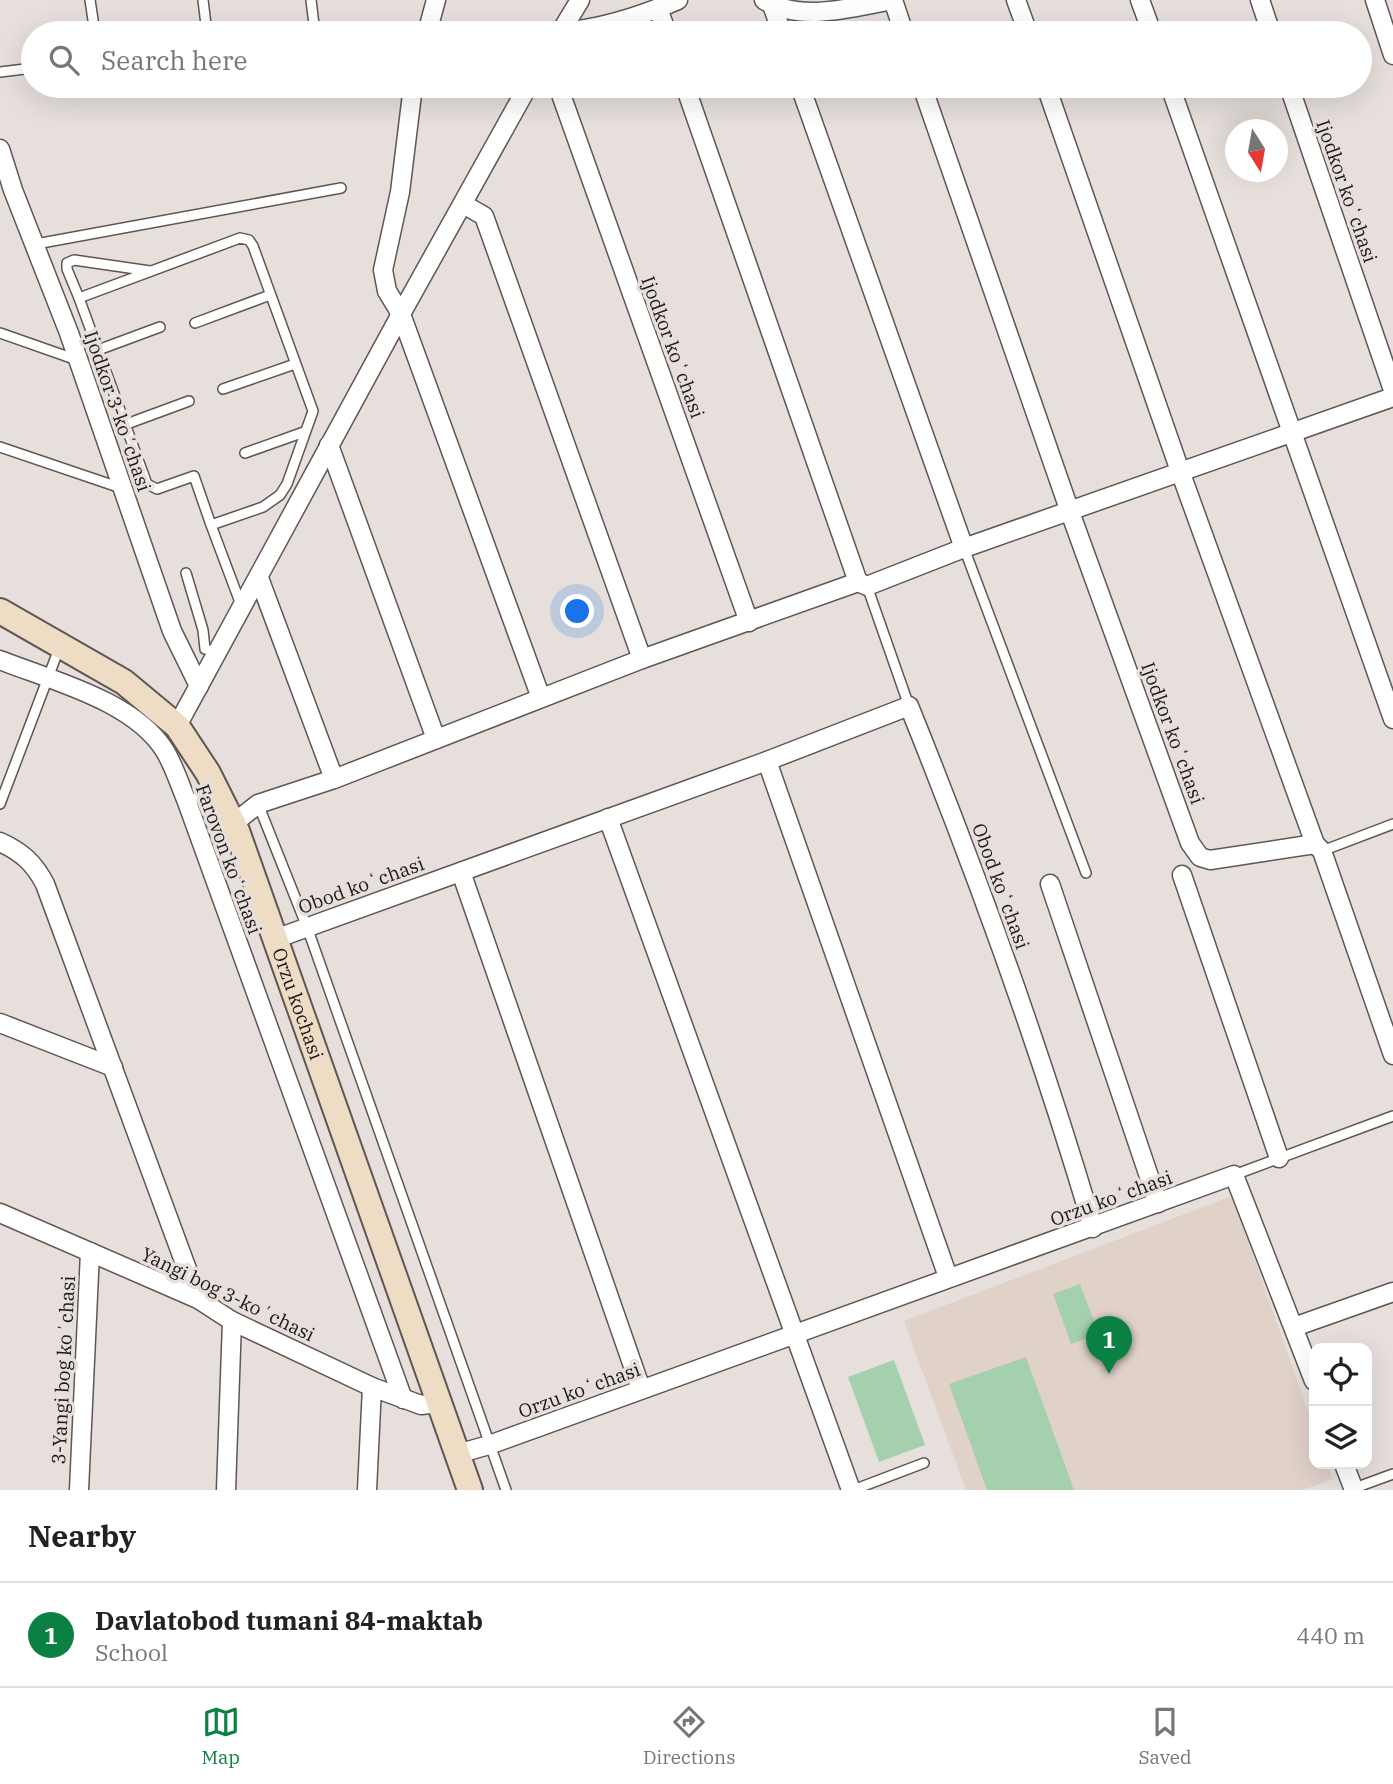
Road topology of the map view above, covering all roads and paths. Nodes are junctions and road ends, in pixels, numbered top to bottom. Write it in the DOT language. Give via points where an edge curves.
graph roads {
  1 [pos="90,0"];
  2 [pos="203,0"];
  3 [pos="311,0"];
  4 [pos="436,0"];
  5 [pos="580,0"];
  6 [pos="678,0"];
  7 [pos="1016,0"];
  8 [pos="1140,0"];
  9 [pos="1260,0"];
  10 [pos="1375,0"];
  11 [pos="768,2"];
  12 [pos="658,9"];
  13 [pos="93,21"];
  14 [pos="206,21"];
  15 [pos="314,21"];
  16 [pos="430,21"];
  17 [pos="567,21"];
  18 [pos="619,21"];
  19 [pos="662,21"];
  20 [pos="777,21"];
  21 [pos="900,21"];
  22 [pos="1024,21"];
  23 [pos="1148,21"];
  24 [pos="1267,21"];
  25 [pos="1393,55"];
  26 [pos="21,69"];
  27 [pos="0,72"];
  28 [pos="412,98"];
  29 [pos="521,98"];
  30 [pos="562,98"];
  31 [pos="689,98"];
  32 [pos="804,98"];
  33 [pos="926,98"];
  34 [pos="1050,98"];
  35 [pos="1174,98"];
  36 [pos="1293,98"];
  37 [pos="0,149"];
  38 [pos="341,188"];
  39 [pos="463,204"];
  40 [pos="36,244"];
  41 [pos="151,271"];
  42 [pos="270,295"];
  43 [pos="79,298"];
  44 [pos="401,314"];
  45 [pos="195,323"];
  46 [pos="160,327"];
  47 [pos="0,332"];
  48 [pos="98,350"];
  49 [pos="77,360"];
  50 [pos="295,364"];
  51 [pos="223,389"];
  52 [pos="1393,390"];
  53 [pos="1393,397"];
  54 [pos="189,401"];
  55 [pos="124,425"];
  56 [pos="304,432"];
  57 [pos="1292,432"];
  58 [pos="329,445"];
  59 [pos="0,447"];
  60 [pos="245,453"];
  61 [pos="1180,471"];
  62 [pos="123,489"];
  63 [pos="1070,512"];
  64 [pos="211,525"];
  65 [pos="964,548"];
  66 [pos="186,573"];
  67 [pos="258,578"];
  68 [pos="863,584"];
  69 [pos="242,607"];
  70 [pos="0,611"];
  71 [pos="749,622"];
  72 [pos="61,645"];
  73 [pos="217,652"];
  74 [pos="642,659"];
  75 [pos="0,660"];
  76 [pos="47,678"];
  77 [pos="124,682"];
  78 [pos="199,686"];
  79 [pos="541,698"];
  80 [pos="111,704"];
  81 [pos="909,706"];
  82 [pos="1393,719"];
  83 [pos="177,726"];
  84 [pos="436,739"];
  85 [pos="767,761"];
  86 [pos="334,779"];
  87 [pos="216,788"];
  88 [pos="187,802"];
  89 [pos="0,804"];
  90 [pos="258,804"];
  91 [pos="608,818"];
  92 [pos="233,823"];
  93 [pos="1393,824"];
  94 [pos="0,842"];
  95 [pos="1319,847"];
  96 [pos="461,872"];
  97 [pos="1086,873"];
  98 [pos="1182,874"];
  99 [pos="1050,884"];
  100 [pos="307,927"];
  101 [pos="275,939"];
  102 [pos="0,1023"];
  103 [pos="1393,1055"];
  104 [pos="113,1067"];
  105 [pos="1393,1116"];
  106 [pos="1279,1158"];
  107 [pos="1234,1175"];
  108 [pos="1158,1203"];
  109 [pos="0,1213"];
  110 [pos="1093,1228"];
  111 [pos="90,1252"];
  112 [pos="948,1277"];
  113 [pos="1393,1292"];
  114 [pos="198,1299"];
  115 [pos="232,1321"];
  116 [pos="1294,1327"];
  117 [pos="793,1335"];
  118 [pos="1309,1368"];
  119 [pos="372,1387"];
  120 [pos="641,1389"];
  121 [pos="403,1399"];
  122 [pos="438,1403"];
  123 [pos="489,1445"];
  124 [pos="457,1454"];
  125 [pos="924,1464"];
  126 [pos="1346,1469"];
  127 [pos="1393,1474"];
  128 [pos="1352,1489"];
  129 [pos="79,1490"];
  130 [pos="226,1490"];
  131 [pos="367,1490"];
  132 [pos="470,1490"];
  133 [pos="506,1490"];
  134 [pos="852,1490"];
  1 -- 13 [label="lane"];
  2 -- 14 [label="lane"];
  3 -- 15 [label="lane"];
  4 -- 16 [label="street"];
  5 -- 17 [label="street"];
  6 -- 12 [label="street"];
  7 -- 22 [label="street"];
  8 -- 23 [label="street"];
  9 -- 24 [label="street"];
  10 -- 25 [label="street"];
  11 -- 20 [label="street"];
  11 -- 21 [label="street" via="802,12 892,0"];
  12 -- 18 [label="street"];
  12 -- 19 [label="street"];
  26 -- 27 [label="lane"];
  28 -- 44 [label="street" via="400,192 383,270 387,291"];
  29 -- 39 [label="street"];
  30 -- 71 [label="street, Ijodkor koʻchasi"];
  31 -- 68 [label="street"];
  32 -- 65 [label="street"];
  33 -- 63 [label="street, Ijodkor koʻchasi"];
  34 -- 61 [label="street"];
  35 -- 57 [label="street"];
  36 -- 52 [label="street, Ijodkor koʻchasi"];
  37 -- 40 [label="street, Ijodkor 3-koʼchasi"];
  38 -- 40 [label="lane"];
  39 -- 44 [label="street"];
  39 -- 74 [label="street" via="484,216"];
  40 -- 49 [label="street, Ijodkor 3-koʼchasi"];
  41 -- 42 [label="lane" via="240,239 249,240"];
  41 -- 43 [label="lane"];
  41 -- 43 [label="lane" via="74,260 67,263 67,269"];
  42 -- 45 [label="lane"];
  42 -- 50 [label="lane"];
  43 -- 48 [label="lane"];
  44 -- 58 [label="street"];
  44 -- 79 [label="street"];
  46 -- 48 [label="lane"];
  47 -- 49 [label="lane"];
  48 -- 55 [label="lane"];
  49 -- 62 [label="street, Ijodkor 3-koʼchasi"];
  50 -- 51 [label="lane"];
  50 -- 56 [label="lane" via="313,411"];
  53 -- 57 [label="street"];
  54 -- 55 [label="lane"];
  55 -- 64 [label="lane" via="147,484 157,489 194,477"];
  56 -- 60 [label="lane"];
  56 -- 64 [label="lane" via="280,495 263,507"];
  57 -- 61 [label="street"];
  57 -- 82 [label="street"];
  58 -- 67 [label="street"];
  58 -- 84 [label="street"];
  59 -- 62 [label="lane"];
  61 -- 63 [label="street"];
  61 -- 95 [label="street"];
  62 -- 78 [label="street, Ijodkor 3-koʼchasi" via="172,631"];
  63 -- 65 [label="street"];
  63 -- 95 [label="street, Ijodkor koʻchasi" via="1190,843 1200,857 1210,860"];
  64 -- 69 [label="lane"];
  65 -- 68 [label="street"];
  65 -- 97 [label="lane"];
  66 -- 73 [label="lane" via="205,649"];
  67 -- 69 [label="street"];
  67 -- 86 [label="street"];
  68 -- 71 [label="street"];
  68 -- 81 [label="lane"];
  69 -- 73 [label="street"];
  70 -- 72 [label="main road, Orzu kochasi"];
  71 -- 74 [label="street"];
  72 -- 76 [label="lane"];
  72 -- 77 [label="main road, Orzu kochasi"];
  73 -- 78 [label="street"];
  74 -- 79 [label="street"];
  75 -- 76 [label="street, Farovon koʻchasi"];
  76 -- 80 [label="street, Farovon koʻchasi"];
  76 -- 89 [label="lane"];
  77 -- 80 [label="lane"];
  77 -- 83 [label="main road, Orzu kochasi"];
  78 -- 83 [label="street"];
  79 -- 84 [label="street"];
  80 -- 88 [label="street, Farovon koʻchasi" via="149,732 166,752"];
  81 -- 85 [label="street, Obod koʻchasi"];
  81 -- 110 [label="street, Obod koʻchasi" via="1054,1098"];
  83 -- 87 [label="main road, Orzu kochasi"];
  84 -- 86 [label="street"];
  85 -- 91 [label="street, Obod koʻchasi"];
  85 -- 112 [label="street"];
  86 -- 90 [label="street"];
  87 -- 88 [label="lane"];
  87 -- 92 [label="main road, Orzu kochasi"];
  88 -- 121 [label="street, Farovon koʻchasi"];
  90 -- 92 [label="street"];
  90 -- 100 [label="lane"];
  91 -- 96 [label="street, Obod koʻchasi"];
  91 -- 117 [label="street"];
  92 -- 101 [label="main road, Orzu kochasi"];
  93 -- 95 [label="lane"];
  94 -- 104 [label="street" via="36,866"];
  95 -- 103 [label="street"];
  96 -- 100 [label="street, Obod koʻchasi"];
  96 -- 120 [label="street"];
  98 -- 106 [label="street"];
  99 -- 108 [label="street"];
  100 -- 101 [label="street, Obod koʻchasi"];
  100 -- 123 [label="lane"];
  101 -- 122 [label="main road, Orzu kochasi"];
  102 -- 104 [label="street"];
  104 -- 114 [label="street"];
  105 -- 106 [label="lane"];
  106 -- 107 [label="lane"];
  107 -- 108 [label="street, Orzu koʻchasi"];
  107 -- 116 [label="street"];
  108 -- 110 [label="street, Orzu koʻchasi"];
  109 -- 111 [label="street, Yangi bog 3-koʼchasi"];
  110 -- 112 [label="street, Orzu koʻchasi"];
  111 -- 114 [label="street, Yangi bog 3-koʼchasi"];
  111 -- 129 [label="street, 3-Yangi bog koʼchasi"];
  112 -- 117 [label="street, Orzu koʻchasi"];
  113 -- 116 [label="street"];
  114 -- 115 [label="street, Yangi bog 3-koʼchasi"];
  115 -- 119 [label="street, Yangi bog 3-koʼchasi"];
  115 -- 130 [label="street"];
  116 -- 118 [label="street"];
  117 -- 120 [label="street, Orzu koʻchasi"];
  117 -- 134 [label="street"];
  119 -- 121 [label="street, Yangi bog 3-koʼchasi"];
  119 -- 131 [label="street"];
  120 -- 123 [label="street, Orzu koʻchasi"];
  121 -- 122 [label="street, Yangi bog 3-koʼchasi" via="421,1405"];
  122 -- 124 [label="main road, Orzu kochasi"];
  123 -- 124 [label="street, Orzu koʻchasi"];
  123 -- 133 [label="lane"];
  124 -- 132 [label="main road, Orzu kochasi"];
  125 -- 134 [label="lane"];
  126 -- 128 [label="street"];
  127 -- 128 [label="lane"];
}
